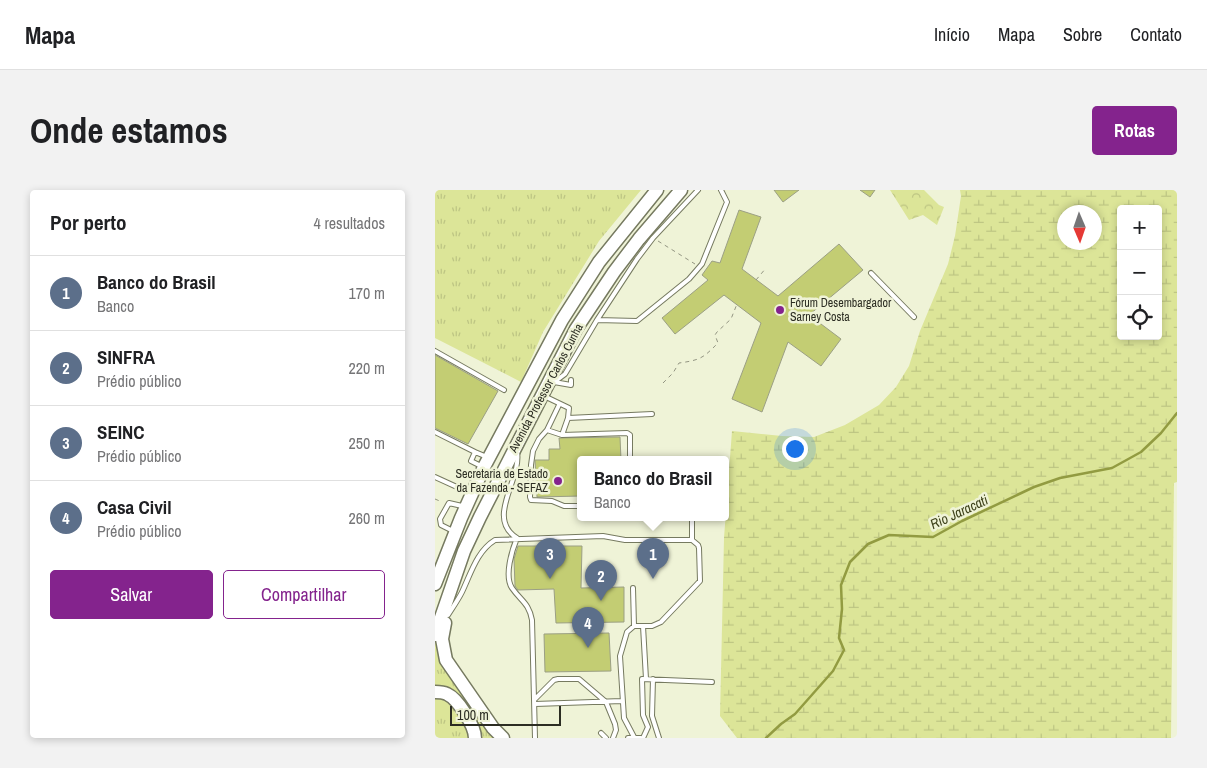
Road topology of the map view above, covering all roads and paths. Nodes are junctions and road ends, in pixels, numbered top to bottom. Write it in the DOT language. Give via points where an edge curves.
graph roads {
  1 [pos="657,190"];
  2 [pos="681,190"];
  3 [pos="698,190"];
  4 [pos="721,190"];
  5 [pos="653,238"];
  6 [pos="599,262"];
  7 [pos="691,262"];
  8 [pos="766,268"];
  9 [pos="871,273"];
  10 [pos="756,280"];
  11 [pos="737,304"];
  12 [pos="591,317"];
  13 [pos="914,317"];
  14 [pos="562,320"];
  15 [pos="435,351"];
  16 [pos="571,380"];
  17 [pos="663,383"];
  18 [pos="548,385"];
  19 [pos="504,390"];
  20 [pos="559,405"];
  21 [pos="652,414"];
  22 [pos="568,418"];
  23 [pos="547,430"];
  24 [pos="435,432"];
  25 [pos="562,435"];
  26 [pos="515,447"];
  27 [pos="475,452"];
  28 [pos="630,456"];
  29 [pos="487,462"];
  30 [pos="435,477"];
  31 [pos="472,494"];
  32 [pos="435,499"];
  33 [pos="447,504"];
  34 [pos="577,506"];
  35 [pos="466,508"];
  36 [pos="692,521"];
  37 [pos="455,532"];
  38 [pos="517,538"];
  39 [pos="692,540"];
  40 [pos="455,578"];
  41 [pos="435,584"];
  42 [pos="633,588"];
  43 [pos="446,617"];
  44 [pos="634,626"];
  45 [pos="643,626"];
  46 [pos="435,635"];
  47 [pos="644,679"];
  48 [pos="653,679"];
  49 [pos="712,682"];
  50 [pos="435,692"];
  51 [pos="535,701"];
  52 [pos="622,701"];
  53 [pos="606,702"];
  54 [pos="601,733"];
  55 [pos="634,737"];
  56 [pos="475,738"];
  57 [pos="503,738"];
  58 [pos="535,738"];
  59 [pos="606,738"];
  60 [pos="613,738"];
  61 [pos="628,738"];
  62 [pos="642,738"];
  63 [pos="659,738"];
  1 -- 6 [label="main road, Avenida Professor Carlos Cunha"];
  2 -- 12 [label="main road, Avenida Professor Carlos Cunha" via="639,239"];
  3 -- 5 [label="lane"];
  4 -- 12 [label="lane" via="727,202 704,259 689,279 637,321"];
  5 -- 7 [label="path"];
  5 -- 12 [label="lane"];
  6 -- 12 [label="main road" via="597,273 578,303 579,309"];
  6 -- 14 [label="main road, Avenida Professor Carlos Cunha"];
  8 -- 10 [label="path"];
  9 -- 13 [label="lane"];
  11 -- 17 [label="path" via="731,319 715,335 718,343 698,360 679,363"];
  12 -- 18 [label="main road, Avenida Professor Carlos Cunha"];
  14 -- 18 [label="main road" via="570,325 571,330 552,365"];
  14 -- 29 [label="main road, Avenida Professor Carlos Cunha"];
  15 -- 19 [label="lane"];
  16 -- 18 [label="lane" via="571,385"];
  18 -- 20 [label="lane"];
  18 -- 26 [label="main road, Avenida Professor Carlos Cunha"];
  20 -- 22 [label="lane" via="569,408"];
  20 -- 23 [label="lane"];
  21 -- 22 [label="lane"];
  22 -- 25 [label="lane"];
  23 -- 25 [label="lane"];
  23 -- 34 [label="lane" via="533,451 531,500"];
  24 -- 27 [label="lane"];
  25 -- 28 [label="lane" via="627,433"];
  26 -- 38 [label="lane" via="518,460 504,517 510,534"];
  26 -- 40 [label="main road, Avenida Professor Carlos Cunha" via="480,517"];
  27 -- 29 [label="lane"];
  27 -- 29 [label="lane" via="471,461"];
  29 -- 31 [label="main road, Avenida Professor Carlos Cunha"];
  30 -- 31 [label="lane"];
  31 -- 35 [label="main road, Avenida Professor Carlos Cunha"];
  32 -- 33 [label="path"];
  33 -- 35 [label="lane"];
  33 -- 37 [label="lane" via="439,522"];
  35 -- 37 [label="main road, Avenida Professor Carlos Cunha"];
  36 -- 39 [label="lane"];
  37 -- 41 [label="main road, Avenida Professor Carlos Cunha"];
  38 -- 39 [label="lane" via="603,536 625,540"];
  38 -- 43 [label="lane" via="495,540 484,548"];
  38 -- 51 [label="lane" via="511,553 509,582 531,611"];
  39 -- 45 [label="lane" via="699,548 700,581 661,622"];
  40 -- 43 [label="main road"];
  40 -- 46 [label="main road, Avenida Professor Carlos Cunha"];
  42 -- 44 [label="lane"];
  43 -- 57 [label="main road" via="442,639 446,660"];
  44 -- 45 [label="lane"];
  44 -- 52 [label="lane" via="627,632 621,648"];
  45 -- 47 [label="lane"];
  47 -- 48 [label="lane"];
  47 -- 62 [label="lane" via="643,716 647,727"];
  48 -- 49 [label="lane"];
  48 -- 63 [label="lane" via="652,716"];
  50 -- 56 [label="main road" via="446,693 455,700 472,725"];
  51 -- 53 [label="lane"];
  51 -- 53 [label="lane" via="554,680 573,678 579,679"];
  51 -- 58 [label="lane"];
  52 -- 53 [label="lane"];
  52 -- 55 [label="lane" via="624,718"];
  53 -- 60 [label="lane" via="615,724"];
  54 -- 59 [label="lane"];
  55 -- 61 [label="lane"];
  55 -- 62 [label="lane"];
}
